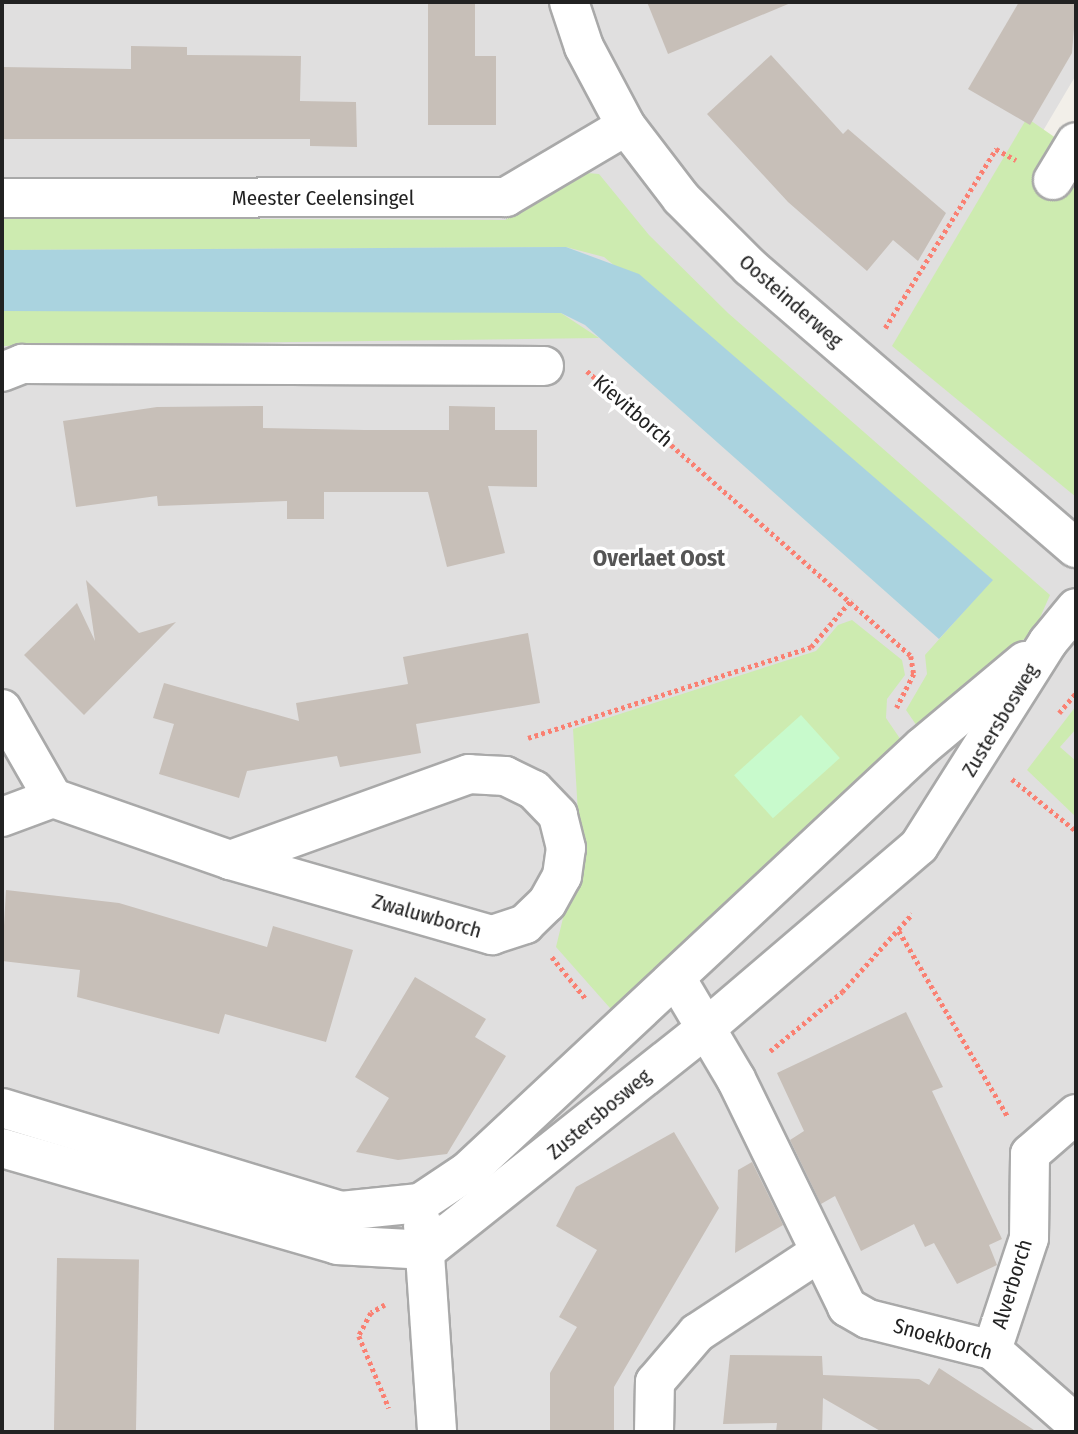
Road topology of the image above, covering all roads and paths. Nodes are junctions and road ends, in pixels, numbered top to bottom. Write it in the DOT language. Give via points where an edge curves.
graph roads {
  1 [pos="569,2"];
  2 [pos="625,126"];
  3 [pos="1076,142"];
  4 [pos="1053,180"];
  5 [pos="2,198"];
  6 [pos="863,363"];
  7 [pos="544,366"];
  8 [pos="2,372"];
  9 [pos="1076,548"];
  10 [pos="852,599"];
  11 [pos="1076,608"];
  12 [pos="1048,642"];
  13 [pos="2,709"];
  14 [pos="524,739"];
  15 [pos="922,747"];
  16 [pos="1006,774"];
  17 [pos="53,798"];
  18 [pos="2,817"];
  19 [pos="1076,831"];
  20 [pos="230,860"];
  21 [pos="899,931"];
  22 [pos="676,978"];
  23 [pos="706,1028"];
  24 [pos="2,1108"];
  25 [pos="1076,1114"];
  26 [pos="2,1148"];
  27 [pos="1030,1154"];
  28 [pos="420,1203"];
  29 [pos="427,1250"];
  30 [pos="817,1254"];
  31 [pos="992,1350"];
  32 [pos="1076,1424"];
  33 [pos="437,1432"];
  34 [pos="654,1432"];
  1 -- 2 [label="street, Oosteinderweg" via="584,47"];
  2 -- 5 [label="street, Meester Ceelensingel" via="506,197"];
  2 -- 6 [label="street, Oosteinderweg" via="681,198 750,267"];
  3 -- 4 [label="street"];
  4 -- 6 [label="path" via="996,149"];
  6 -- 9 [label="street, Oosteinderweg"];
  7 -- 8 [label="street" via="22,364"];
  7 -- 10 [label="path, Kievitborch" via="587,371"];
  10 -- 14 [label="path" via="811,647"];
  10 -- 15 [label="path, Kievitborch" via="911,656 914,674 895,719"];
  11 -- 12 [label="street, Zustersbosweg"];
  12 -- 15 [label="street, Zustersbosweg"];
  12 -- 23 [label="street, Zustersbosweg" via="919,845"];
  13 -- 17 [label="street"];
  15 -- 22 [label="street, Zustersbosweg"];
  16 -- 19 [label="path"];
  17 -- 18 [label="street"];
  17 -- 20 [label="street, Zwaluwborch"];
  20 -- 20 [label="street, Zwaluwborch" via="469,774 505,776 534,790 558,815 566,848 562,876 547,903 525,924 492,935"];
  21 -- 27 [label="path"];
  22 -- 23 [label="street, Snoekborch"];
  22 -- 28 [label="street, Zustersbosweg" via="468,1171"];
  23 -- 29 [label="street, Zustersbosweg"];
  23 -- 30 [label="street, Snoekborch"];
  24 -- 28 [label="street, Zustersbosweg" via="341,1211"];
  25 -- 27 [label="street"];
  26 -- 29 [label="street" via="337,1245"];
  27 -- 31 [label="street, Alverborch" via="1029,1238"];
  28 -- 29 [label="street"];
  29 -- 33 [label="street"];
  30 -- 31 [label="street, Snoekborch" via="847,1307 868,1319"];
  30 -- 34 [label="street" via="697,1333 655,1382"];
  31 -- 32 [label="street, Snoekborch"];
}
